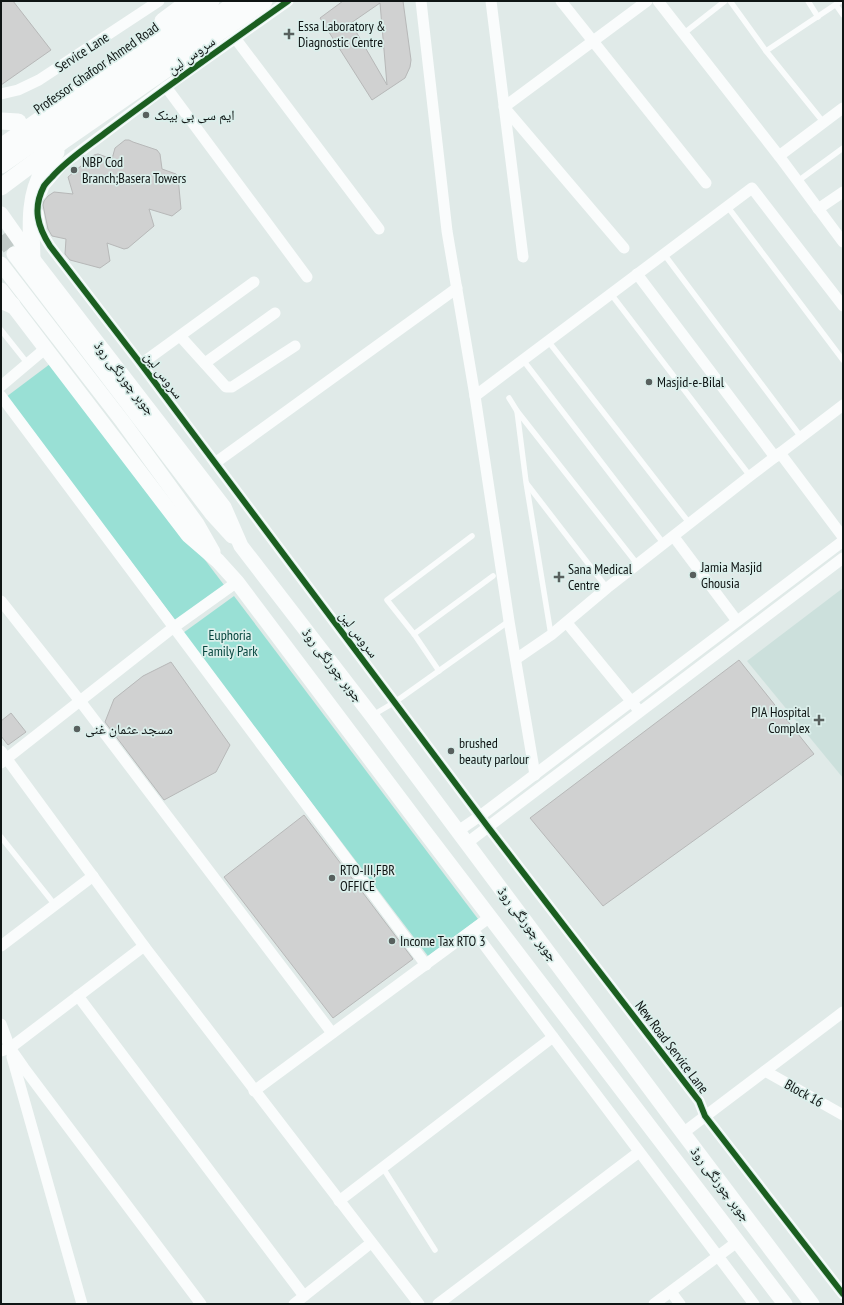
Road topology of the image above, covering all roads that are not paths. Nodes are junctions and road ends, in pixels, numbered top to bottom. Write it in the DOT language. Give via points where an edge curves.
graph roads {
  1 [pos="159,1"];
  2 [pos="190,1"];
  3 [pos="211,1"];
  4 [pos="239,1"];
  5 [pos="264,1"];
  6 [pos="288,1"];
  7 [pos="421,1"];
  8 [pos="491,1"];
  9 [pos="561,1"];
  10 [pos="647,1"];
  11 [pos="658,1"];
  12 [pos="726,1"];
  13 [pos="730,1"];
  14 [pos="808,1"];
  15 [pos="841,1"];
  16 [pos="836,5"];
  17 [pos="843,16"];
  18 [pos="818,17"];
  19 [pos="683,34"];
  20 [pos="235,38"];
  21 [pos="593,41"];
  22 [pos="766,51"];
  23 [pos="166,87"];
  24 [pos="1,94"];
  25 [pos="504,107"];
  26 [pos="843,108"];
  27 [pos="1,120"];
  28 [pos="18,122"];
  29 [pos="824,122"];
  30 [pos="1,135"];
  31 [pos="64,140"];
  32 [pos="1,147"];
  33 [pos="843,148"];
  34 [pos="779,156"];
  35 [pos="1,165"];
  36 [pos="798,181"];
  37 [pos="706,183"];
  38 [pos="1,186"];
  39 [pos="843,192"];
  40 [pos="727,206"];
  41 [pos="818,209"];
  42 [pos="1,214"];
  43 [pos="379,229"];
  44 [pos="8,233"];
  45 [pos="36,233"];
  46 [pos="843,242"];
  47 [pos="624,248"];
  48 [pos="14,254"];
  49 [pos="664,254"];
  50 [pos="522,257"];
  51 [pos="32,258"];
  52 [pos="1,264"];
  53 [pos="637,274"];
  54 [pos="307,277"];
  55 [pos="254,282"];
  56 [pos="457,288"];
  57 [pos="1,290"];
  58 [pos="611,294"];
  59 [pos="7,303"];
  60 [pos="843,306"];
  61 [pos="275,313"];
  62 [pos="1,330"];
  63 [pos="180,336"];
  64 [pos="548,341"];
  65 [pos="295,346"];
  66 [pos="46,348"];
  67 [pos="522,360"];
  68 [pos="843,360"];
  69 [pos="205,363"];
  70 [pos="28,364"];
  71 [pos="141,364"];
  72 [pos="1,386"];
  73 [pos="1,396"];
  74 [pos="475,396"];
  75 [pos="509,398"];
  76 [pos="843,405"];
  77 [pos="517,411"];
  78 [pos="802,437"];
  79 [pos="778,455"];
  80 [pos="215,463"];
  81 [pos="750,476"];
  82 [pos="526,482"];
  83 [pos="690,524"];
  84 [pos="472,536"];
  85 [pos="674,537"];
  86 [pos="843,537"];
  87 [pos="843,541"];
  88 [pos="664,544"];
  89 [pos="241,546"];
  90 [pos="843,558"];
  91 [pos="218,561"];
  92 [pos="638,565"];
  93 [pos="492,576"];
  94 [pos="237,582"];
  95 [pos="607,588"];
  96 [pos="1,601"];
  97 [pos="509,620"];
  98 [pos="737,621"];
  99 [pos="566,622"];
  100 [pos="174,627"];
  101 [pos="414,634"];
  102 [pos="551,635"];
  103 [pos="516,659"];
  104 [pos="439,671"];
  105 [pos="80,701"];
  106 [pos="395,702"];
  107 [pos="631,702"];
  108 [pos="640,712"];
  109 [pos="372,716"];
  110 [pos="3,757"];
  111 [pos="535,775"];
  112 [pos="480,816"];
  113 [pos="488,827"];
  114 [pos="1,837"];
  115 [pos="462,837"];
  116 [pos="93,876"];
  117 [pos="55,905"];
  118 [pos="490,917"];
  119 [pos="473,930"];
  120 [pos="1,946"];
  121 [pos="144,946"];
  122 [pos="426,964"];
  123 [pos="78,996"];
  124 [pos="843,1012"];
  125 [pos="1,1024"];
  126 [pos="332,1034"];
  127 [pos="553,1037"];
  128 [pos="5,1050"];
  129 [pos="630,1060"];
  130 [pos="765,1071"];
  131 [pos="611,1076"];
  132 [pos="649,1086"];
  133 [pos="254,1091"];
  134 [pos="629,1100"];
  135 [pos="843,1115"];
  136 [pos="705,1116"];
  137 [pos="683,1133"];
  138 [pos="639,1152"];
  139 [pos="383,1168"];
  140 [pos="339,1201"];
  141 [pos="737,1242"];
  142 [pos="371,1243"];
  143 [pos="435,1250"];
  144 [pos="718,1257"];
  145 [pos="671,1292"];
  146 [pos="843,1294"];
  147 [pos="304,1296"];
  148 [pos="82,1304"];
  149 [pos="201,1304"];
  150 [pos="294,1304"];
  151 [pos="419,1304"];
  152 [pos="438,1304"];
  153 [pos="654,1304"];
  154 [pos="680,1304"];
  155 [pos="754,1304"];
  156 [pos="785,1304"];
  157 [pos="812,1304"];
  1 -- 24 [label="street, Service Lane" via="39,80 18,90"];
  2 -- 28 [label="main road, Professor Ghafoor Ahmed Road" via="109,61"];
  3 -- 32 [label="main road"];
  4 -- 35 [label="main road"];
  5 -- 31 [label="main road"];
  6 -- 20 [label="street, سروس لین"];
  7 -- 56 [label="street" via="443,201"];
  8 -- 25 [label="street"];
  9 -- 21 [label="street"];
  10 -- 21 [label="street"];
  11 -- 19 [label="street"];
  12 -- 19 [label="lane"];
  13 -- 22 [label="lane"];
  14 -- 18 [label="lane"];
  15 -- 16 [label="lane"];
  16 -- 17 [label="lane"];
  16 -- 18 [label="lane"];
  18 -- 22 [label="lane"];
  19 -- 34 [label="street"];
  20 -- 23 [label="street, سروس لین"];
  20 -- 43 [label="street"];
  21 -- 25 [label="street"];
  21 -- 37 [label="street"];
  22 -- 29 [label="lane"];
  23 -- 45 [label="street, سروس لین" via="62,165 44,186 39,200"];
  23 -- 54 [label="street"];
  25 -- 47 [label="street"];
  25 -- 50 [label="street"];
  26 -- 29 [label="street"];
  27 -- 28 [label="main road"];
  28 -- 30 [label="main road, Professor Ghafoor Ahmed Road"];
  29 -- 34 [label="street"];
  31 -- 38 [label="main road"];
  31 -- 45 [label="main road" via="43,170 35,189 32,208"];
  33 -- 36 [label="lane"];
  34 -- 36 [label="street"];
  36 -- 41 [label="street"];
  39 -- 41 [label="street"];
  40 -- 49 [label="street"];
  40 -- 60 [label="street" via="752,188"];
  40 -- 68 [label="lane"];
  41 -- 46 [label="street"];
  42 -- 44 [label="main road, جوہر چورنگی روڈ"];
  44 -- 51 [label="main road, جوہر چورنگی روڈ"];
  45 -- 51 [label="main road"];
  45 -- 71 [label="street, سروس لین" via="50,246"];
  48 -- 89 [label="main road, جوہر چورنگی روڈ" via="212,514"];
  49 -- 53 [label="street"];
  49 -- 78 [label="lane"];
  51 -- 89 [label="main road, جوہر چورنگی روڈ" via="224,507"];
  52 -- 91 [label="main road, جوہر چورنگی روڈ" via="123,422 197,524"];
  53 -- 58 [label="street"];
  53 -- 79 [label="street"];
  55 -- 63 [label="street"];
  56 -- 74 [label="street"];
  56 -- 80 [label="street"];
  57 -- 59 [label="main road, جوہر چورنگی روڈ"];
  58 -- 64 [label="street"];
  58 -- 81 [label="lane"];
  59 -- 66 [label="main road, جوہر چورنگی روڈ"];
  61 -- 69 [label="street"];
  62 -- 70 [label="lane"];
  63 -- 69 [label="street"];
  63 -- 71 [label="street"];
  64 -- 67 [label="street"];
  64 -- 83 [label="lane"];
  65 -- 69 [label="street" via="232,387 226,387"];
  66 -- 70 [label="street"];
  66 -- 91 [label="main road, جوہر چورنگی روڈ" via="188,534"];
  67 -- 74 [label="street"];
  67 -- 88 [label="lane"];
  70 -- 72 [label="street"];
  71 -- 80 [label="street, سروس لین"];
  73 -- 100 [label="street"];
  74 -- 97 [label="street"];
  75 -- 77 [label="lane"];
  76 -- 78 [label="street"];
  77 -- 82 [label="lane"];
  77 -- 92 [label="lane"];
  78 -- 79 [label="street"];
  79 -- 81 [label="street"];
  79 -- 86 [label="street"];
  80 -- 106 [label="street, سروس لین"];
  81 -- 83 [label="street"];
  82 -- 95 [label="lane"];
  82 -- 102 [label="lane"];
  83 -- 85 [label="street"];
  84 -- 101 [label="lane" via="387,600"];
  85 -- 88 [label="street"];
  85 -- 98 [label="street"];
  87 -- 98 [label="street"];
  88 -- 92 [label="street"];
  89 -- 109 [label="main road, جوہر چورنگی روڈ"];
  90 -- 108 [label="street"];
  91 -- 94 [label="main road, جوہر چورنگی روڈ"];
  92 -- 95 [label="street"];
  93 -- 101 [label="lane"];
  94 -- 100 [label="street"];
  94 -- 118 [label="main road, جوہر چورنگی روڈ"];
  95 -- 99 [label="street"];
  96 -- 105 [label="street"];
  97 -- 103 [label="street"];
  97 -- 104 [label="lane"];
  98 -- 107 [label="street"];
  99 -- 102 [label="street"];
  99 -- 107 [label="street"];
  100 -- 105 [label="street"];
  100 -- 122 [label="street"];
  101 -- 104 [label="lane"];
  102 -- 103 [label="street"];
  103 -- 111 [label="street"];
  104 -- 106 [label="lane"];
  105 -- 110 [label="street"];
  105 -- 126 [label="street"];
  106 -- 109 [label="lane"];
  106 -- 112 [label="street, سروس لین"];
  107 -- 108 [label="street"];
  107 -- 111 [label="street"];
  108 -- 113 [label="street"];
  109 -- 115 [label="main road, جوہر چورنگی روڈ"];
  110 -- 116 [label="street"];
  111 -- 112 [label="street"];
  112 -- 113 [label="street, New Road Service Lane"];
  112 -- 115 [label="street"];
  113 -- 115 [label="street"];
  113 -- 136 [label="street, New Road Service Lane" via="698,1101"];
  114 -- 117 [label="lane"];
  115 -- 129 [label="main road, جوہر چورنگی روڈ"];
  116 -- 117 [label="street"];
  116 -- 121 [label="street"];
  117 -- 120 [label="street"];
  118 -- 119 [label="street"];
  118 -- 131 [label="main road, جوہر چورنگی روڈ"];
  119 -- 122 [label="street"];
  119 -- 127 [label="street"];
  121 -- 123 [label="street"];
  121 -- 133 [label="street"];
  122 -- 126 [label="street"];
  123 -- 128 [label="street"];
  123 -- 147 [label="street"];
  124 -- 130 [label="street"];
  125 -- 128 [label="street"];
  126 -- 133 [label="street"];
  127 -- 138 [label="street"];
  127 -- 139 [label="street"];
  128 -- 148 [label="street"];
  128 -- 149 [label="street"];
  129 -- 131 [label="main road"];
  129 -- 132 [label="main road, جوہر چورنگی روڈ"];
  130 -- 135 [label="street, Block 16"];
  130 -- 136 [label="street"];
  131 -- 134 [label="main road, جوہر چورنگی روڈ"];
  132 -- 134 [label="main road"];
  132 -- 137 [label="main road, جوہر چورنگی روڈ"];
  133 -- 140 [label="street"];
  134 -- 141 [label="main road, جوہر چورنگی روڈ"];
  136 -- 137 [label="street"];
  136 -- 146 [label="street, New Road Service Lane"];
  137 -- 157 [label="main road, جوہر چورنگی روڈ"];
  138 -- 144 [label="street"];
  138 -- 152 [label="street"];
  139 -- 140 [label="street"];
  139 -- 143 [label="lane"];
  140 -- 142 [label="street"];
  141 -- 144 [label="street"];
  141 -- 156 [label="main road, جوہر چورنگی روڈ"];
  142 -- 147 [label="street"];
  142 -- 151 [label="street"];
  144 -- 145 [label="street"];
  144 -- 155 [label="street"];
  145 -- 153 [label="street"];
  145 -- 154 [label="street"];
  147 -- 150 [label="street"];
}
